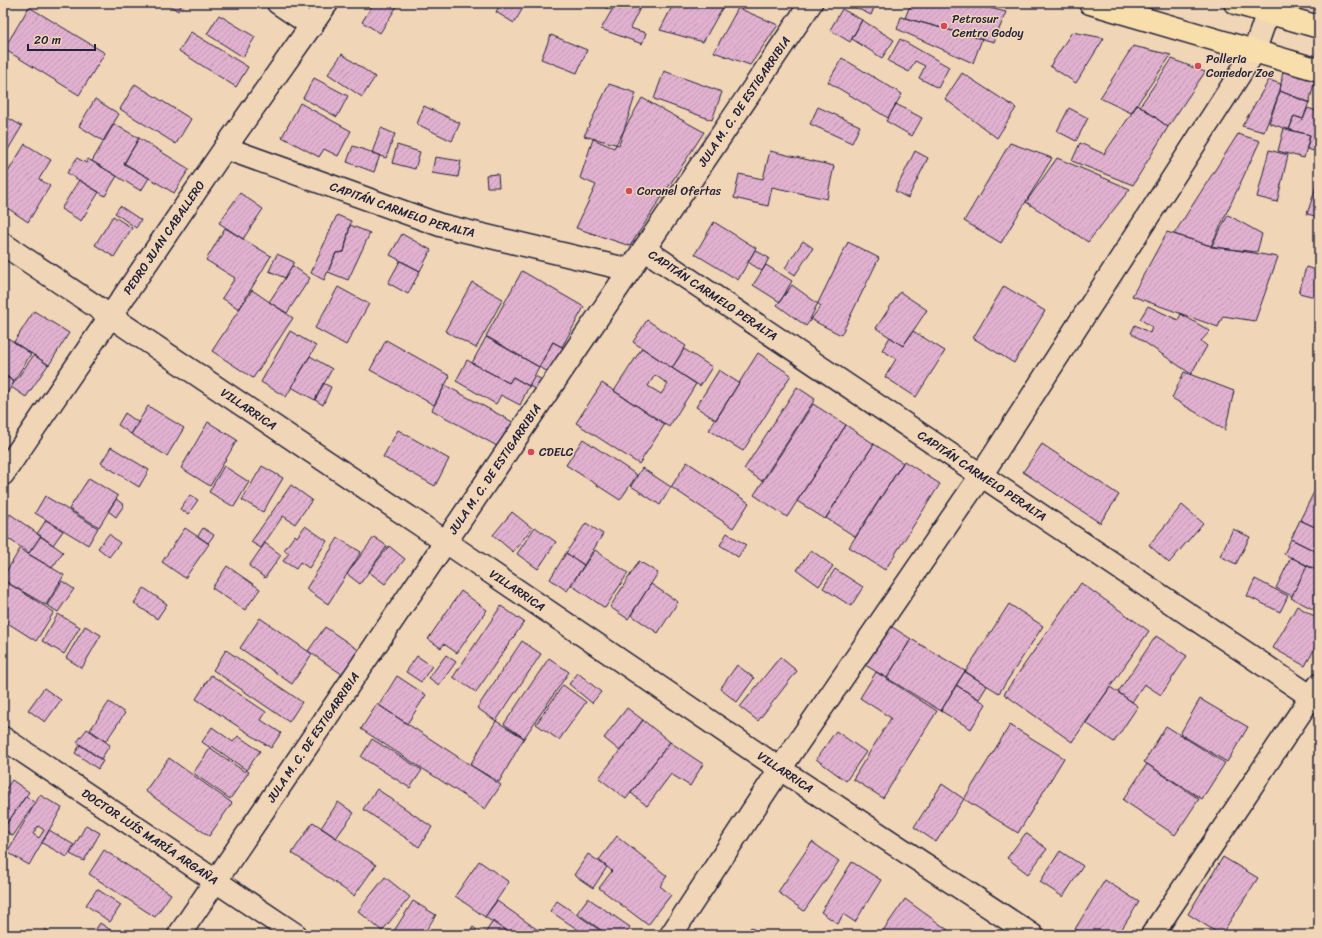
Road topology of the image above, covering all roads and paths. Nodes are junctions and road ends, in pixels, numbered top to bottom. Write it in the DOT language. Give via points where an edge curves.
graph roads {
  1 [pos="278,3"];
  2 [pos="327,3"];
  3 [pos="811,3"];
  4 [pos="1090,3"];
  5 [pos="1235,3"];
  6 [pos="1271,8"];
  7 [pos="312,26"];
  8 [pos="1319,27"];
  9 [pos="1254,52"];
  10 [pos="1319,70"];
  11 [pos="225,148"];
  12 [pos="3,244"];
  13 [pos="644,249"];
  14 [pos="630,270"];
  15 [pos="110,317"];
  16 [pos="3,474"];
  17 [pos="982,474"];
  18 [pos="446,542"];
  19 [pos="1316,694"];
  20 [pos="3,738"];
  21 [pos="780,769"];
  22 [pos="215,881"];
  23 [pos="179,935"];
  24 [pos="296,935"];
  25 [pos="671,935"];
  26 [pos="1032,935"];
  27 [pos="1152,935"];
  1 -- 7 [label="street"];
  2 -- 7 [label="street, PEDRO JUAN CABALLERO"];
  3 -- 13 [label="street, JULA M. C. DE ESTIGARRIBIA"];
  4 -- 9 [label="highway"];
  5 -- 6 [label="highway"];
  6 -- 8 [label="highway"];
  6 -- 9 [label="street"];
  7 -- 11 [label="street, PEDRO JUAN CABALLERO"];
  9 -- 10 [label="highway"];
  9 -- 17 [label="street"];
  11 -- 14 [label="street, CAPITÁN CARMELO PERALTA" via="440,225"];
  11 -- 15 [label="street, PEDRO JUAN CABALLERO"];
  12 -- 15 [label="street, VILLARRICA"];
  13 -- 14 [label="street, JULA M. C. DE ESTIGARRIBIA"];
  13 -- 17 [label="street, CAPITÁN CARMELO PERALTA"];
  14 -- 18 [label="street, JULA M. C. DE ESTIGARRIBIA"];
  15 -- 16 [label="street, PEDRO JUAN CABALLERO"];
  15 -- 18 [label="street, VILLARRICA"];
  17 -- 19 [label="street, CAPITÁN CARMELO PERALTA"];
  17 -- 21 [label="street"];
  18 -- 21 [label="street, VILLARRICA"];
  18 -- 22 [label="street, JULA M. C. DE ESTIGARRIBIA"];
  19 -- 27 [label="street"];
  20 -- 22 [label="street, DOCTOR LUÍS MARÍA ARGAÑA"];
  21 -- 25 [label="street"];
  21 -- 26 [label="street, VILLARRICA"];
  22 -- 23 [label="street, JULA M. C. DE ESTIGARRIBIA"];
  22 -- 24 [label="street, DOCTOR LUÍS MARÍA ARGAÑA"];
}
